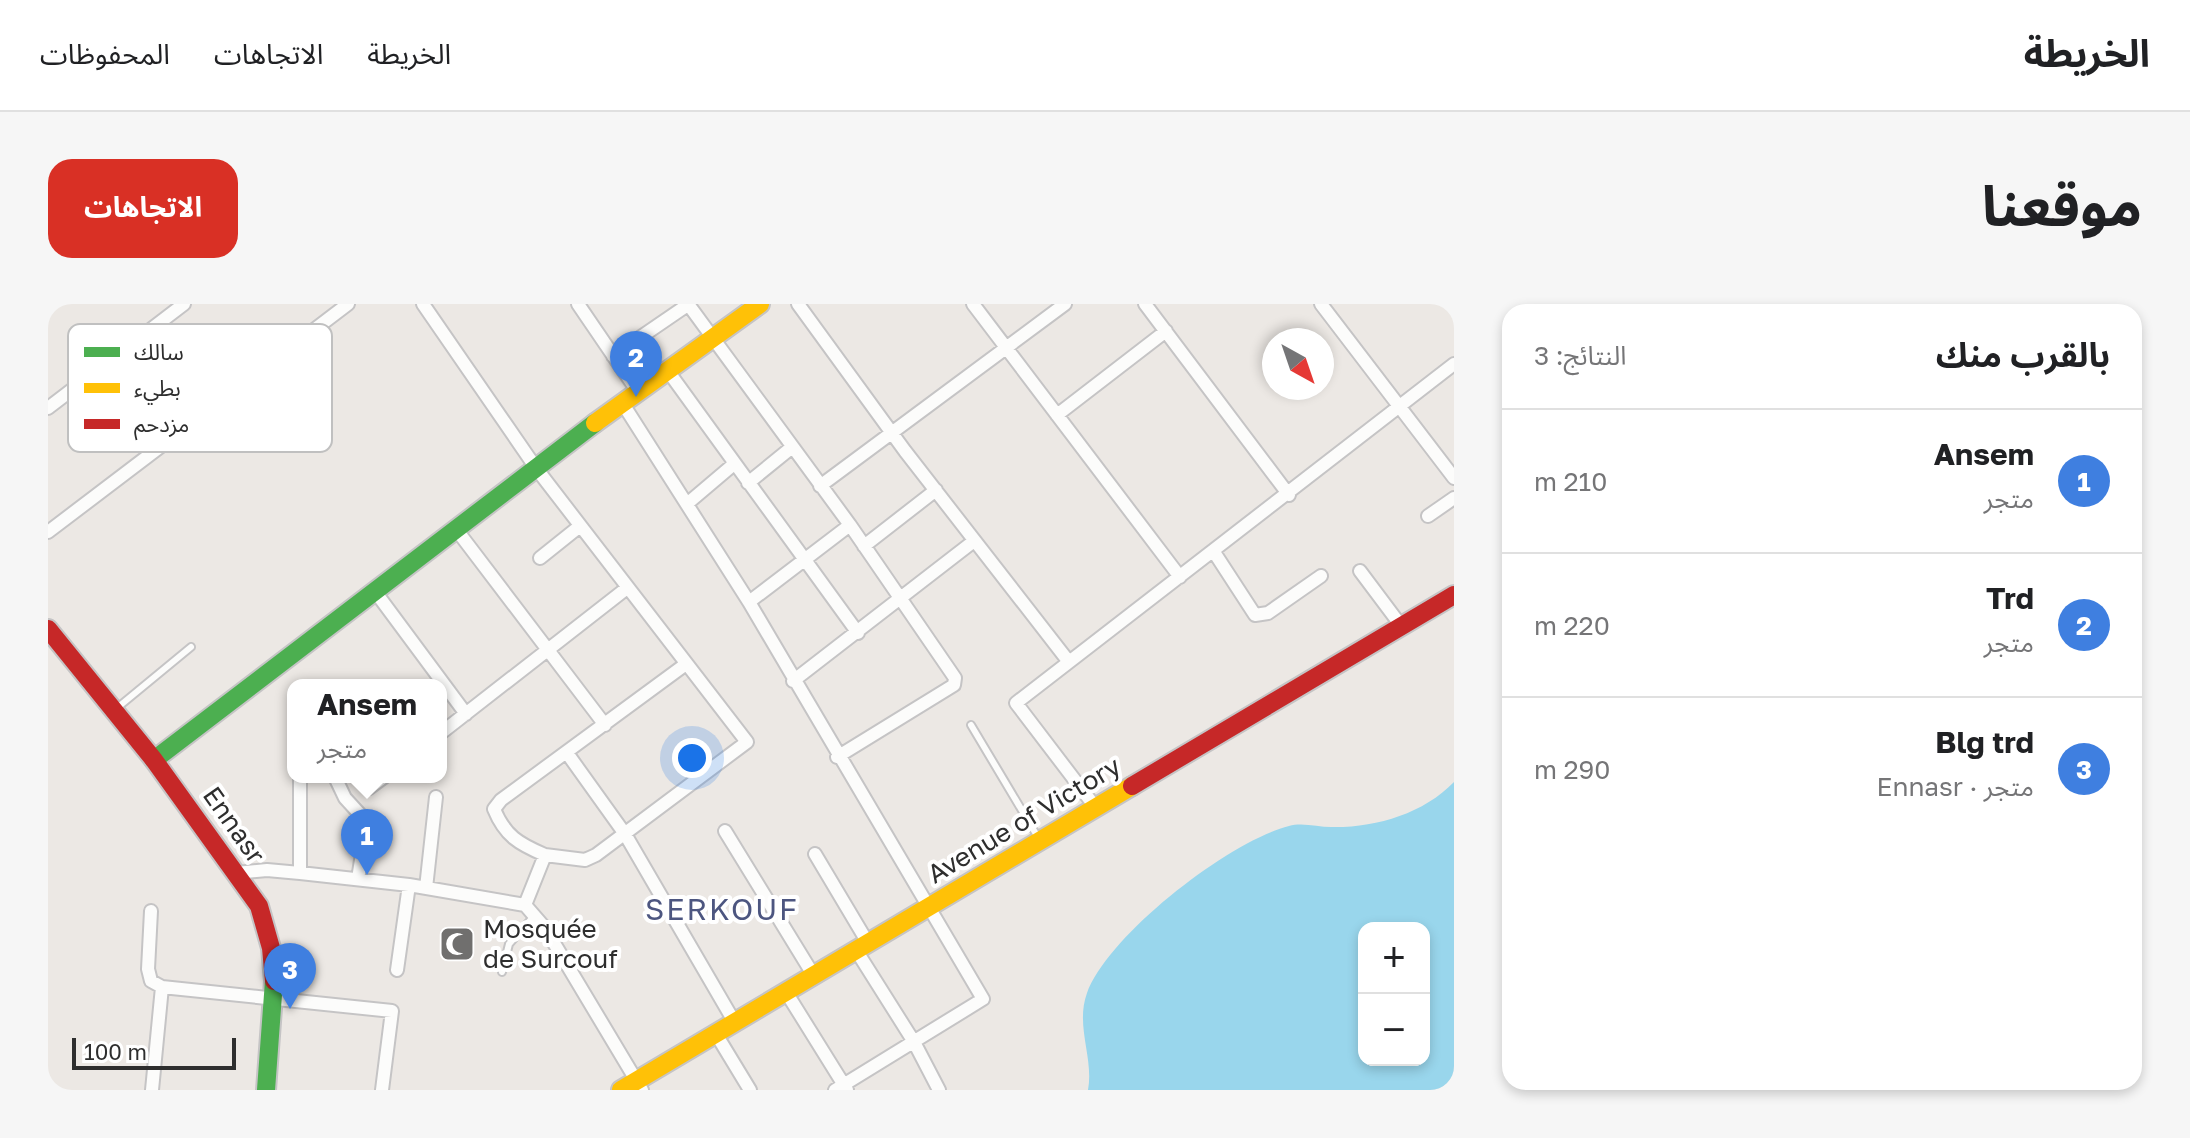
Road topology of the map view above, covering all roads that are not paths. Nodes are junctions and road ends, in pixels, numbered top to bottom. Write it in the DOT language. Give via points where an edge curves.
graph roads {
  1 [pos="184,304"];
  2 [pos="348,304"];
  3 [pos="423,304"];
  4 [pos="578,304"];
  5 [pos="688,304"];
  6 [pos="760,304"];
  7 [pos="798,304"];
  8 [pos="973,304"];
  9 [pos="1065,304"];
  10 [pos="1145,304"];
  11 [pos="1321,304"];
  12 [pos="158,324"];
  13 [pos="322,324"];
  14 [pos="1166,331"];
  15 [pos="714,338"];
  16 [pos="1007,348"];
  17 [pos="613,356"];
  18 [pos="1454,364"];
  19 [pos="668,371"];
  20 [pos="638,392"];
  21 [pos="68,393"];
  22 [pos="623,404"];
  23 [pos="48,408"];
  24 [pos="1400,408"];
  25 [pos="1057,415"];
  26 [pos="894,434"];
  27 [pos="791,448"];
  28 [pos="153,452"];
  29 [pos="734,464"];
  30 [pos="536,468"];
  31 [pos="1454,478"];
  32 [pos="748,483"];
  33 [pos="820,486"];
  34 [pos="936,490"];
  35 [pos="1289,495"];
  36 [pos="1454,498"];
  37 [pos="688,503"];
  38 [pos="1428,516"];
  39 [pos="850,525"];
  40 [pos="580,526"];
  41 [pos="456,529"];
  42 [pos="48,532"];
  43 [pos="974,541"];
  44 [pos="864,546"];
  45 [pos="1214,552"];
  46 [pos="540,558"];
  47 [pos="805,560"];
  48 [pos="1360,571"];
  49 [pos="1321,576"];
  50 [pos="1180,577"];
  51 [pos="627,588"];
  52 [pos="374,590"];
  53 [pos="1454,595"];
  54 [pos="902,599"];
  55 [pos="749,602"];
  56 [pos="1402,627"];
  57 [pos="48,629"];
  58 [pos="858,633"];
  59 [pos="191,647"];
  60 [pos="549,651"];
  61 [pos="1069,662"];
  62 [pos="686,664"];
  63 [pos="440,679"];
  64 [pos="793,681"];
  65 [pos="447,688"];
  66 [pos="114,710"];
  67 [pos="466,714"];
  68 [pos="605,725"];
  69 [pos="971,725"];
  70 [pos="447,728"];
  71 [pos="567,753"];
  72 [pos="837,757"];
  73 [pos="154,760"];
  74 [pos="300,783"];
  75 [pos="338,783"];
  76 [pos="376,783"];
  77 [pos="369,788"];
  78 [pos="436,797"];
  79 [pos="1096,808"];
  80 [pos="725,831"];
  81 [pos="625,834"];
  82 [pos="1041,842"];
  83 [pos="815,854"];
  84 [pos="545,855"];
  85 [pos="236,873"];
  86 [pos="300,873"];
  87 [pos="358,879"];
  88 [pos="409,885"];
  89 [pos="426,888"];
  90 [pos="525,905"];
  91 [pos="928,907"];
  92 [pos="151,911"];
  93 [pos="535,915"];
  94 [pos="862,946"];
  95 [pos="397,970"];
  96 [pos="502,972"];
  97 [pos="814,976"];
  98 [pos="162,987"];
  99 [pos="786,992"];
  100 [pos="275,1000"];
  101 [pos="735,1023"];
  102 [pos="716,1034"];
  103 [pos="914,1042"];
  104 [pos="634,1087"];
  105 [pos="842,1088"];
  106 [pos="152,1090"];
  107 [pos="266,1090"];
  108 [pos="382,1090"];
  109 [pos="750,1090"];
  110 [pos="939,1090"];
  1 -- 12 [label="street"];
  2 -- 13 [label="street"];
  3 -- 30 [label="street"];
  4 -- 17 [label="street"];
  5 -- 15 [label="street"];
  5 -- 17 [label="street"];
  6 -- 15 [label="main road"];
  7 -- 26 [label="street"];
  8 -- 16 [label="street"];
  9 -- 16 [label="street"];
  10 -- 14 [label="street"];
  11 -- 24 [label="street"];
  14 -- 25 [label="street"];
  14 -- 35 [label="street"];
  15 -- 19 [label="main road"];
  15 -- 27 [label="street"];
  16 -- 25 [label="street"];
  16 -- 26 [label="street"];
  17 -- 20 [label="street"];
  18 -- 24 [label="street"];
  19 -- 20 [label="main road"];
  19 -- 29 [label="street"];
  20 -- 22 [label="main road"];
  21 -- 23 [label="street"];
  22 -- 30 [label="main road"];
  22 -- 37 [label="street"];
  24 -- 31 [label="street"];
  24 -- 35 [label="street"];
  25 -- 50 [label="street"];
  26 -- 33 [label="street"];
  26 -- 34 [label="street"];
  27 -- 32 [label="street"];
  27 -- 33 [label="street"];
  28 -- 42 [label="street"];
  29 -- 32 [label="street"];
  29 -- 37 [label="street"];
  30 -- 40 [label="street"];
  30 -- 41 [label="main road"];
  32 -- 47 [label="street"];
  33 -- 39 [label="street"];
  34 -- 43 [label="street"];
  34 -- 44 [label="street"];
  35 -- 45 [label="street"];
  36 -- 38 [label="street"];
  37 -- 55 [label="street"];
  39 -- 44 [label="street"];
  39 -- 47 [label="street"];
  40 -- 46 [label="street"];
  40 -- 51 [label="street"];
  41 -- 52 [label="main road"];
  41 -- 60 [label="street"];
  43 -- 54 [label="street"];
  43 -- 61 [label="street"];
  44 -- 54 [label="street"];
  45 -- 49 [label="street" via="1255,615 1268,613"];
  45 -- 50 [label="street"];
  47 -- 55 [label="street"];
  47 -- 58 [label="street"];
  48 -- 56 [label="street"];
  50 -- 61 [label="street"];
  51 -- 60 [label="street"];
  51 -- 62 [label="street"];
  52 -- 63 [label="street"];
  52 -- 73 [label="main road"];
  53 -- 56 [label="main road, Avenue of Victory"];
  54 -- 58 [label="street"];
  54 -- 72 [label="street" via="956,682"];
  55 -- 64 [label="street"];
  56 -- 79 [label="main road, Avenue of Victory"];
  57 -- 66 [label="main road, Ennasr"];
  58 -- 64 [label="street"];
  59 -- 66 [label="lane"];
  60 -- 67 [label="street"];
  60 -- 68 [label="street"];
  61 -- 79 [label="street" via="1016,703"];
  62 -- 68 [label="street"];
  62 -- 81 [label="street" via="747,742"];
  64 -- 72 [label="street"];
  65 -- 67 [label="street"];
  66 -- 73 [label="main road, Ennasr"];
  67 -- 70 [label="street"];
  68 -- 71 [label="street"];
  69 -- 82 [label="lane"];
  71 -- 81 [label="street"];
  71 -- 84 [label="street" via="494,809 503,831"];
  72 -- 91 [label="street"];
  73 -- 85 [label="main road, Ennasr"];
  74 -- 86 [label="street"];
  75 -- 87 [label="street" via="367,822"];
  76 -- 77 [label="street"];
  78 -- 89 [label="street"];
  79 -- 82 [label="main road, Avenue of Victory"];
  80 -- 97 [label="street"];
  81 -- 84 [label="street" via="585,860"];
  81 -- 101 [label="street"];
  82 -- 91 [label="main road, Avenue of Victory"];
  83 -- 94 [label="street"];
  84 -- 90 [label="street"];
  85 -- 86 [label="street"];
  85 -- 100 [label="main road, Ennasr" via="259,906 271,948"];
  86 -- 87 [label="street"];
  87 -- 88 [label="street"];
  88 -- 89 [label="street"];
  88 -- 95 [label="street"];
  89 -- 90 [label="street"];
  90 -- 93 [label="street"];
  91 -- 94 [label="main road, Avenue of Victory"];
  91 -- 103 [label="street" via="983,999"];
  92 -- 98 [label="street" via="148,969 151,981"];
  93 -- 96 [label="lane" via="509,944"];
  93 -- 104 [label="street"];
  94 -- 97 [label="main road, Avenue of Victory"];
  94 -- 103 [label="street"];
  97 -- 99 [label="main road, Avenue of Victory"];
  98 -- 100 [label="street"];
  98 -- 106 [label="street"];
  99 -- 101 [label="main road, Avenue of Victory"];
  99 -- 105 [label="street"];
  100 -- 107 [label="main road, Ennasr"];
  100 -- 108 [label="street" via="392,1011"];
  101 -- 102 [label="main road, Avenue of Victory"];
  102 -- 104 [label="main road, Avenue of Victory"];
  102 -- 109 [label="street"];
  103 -- 105 [label="street"];
  103 -- 110 [label="street"];
}
